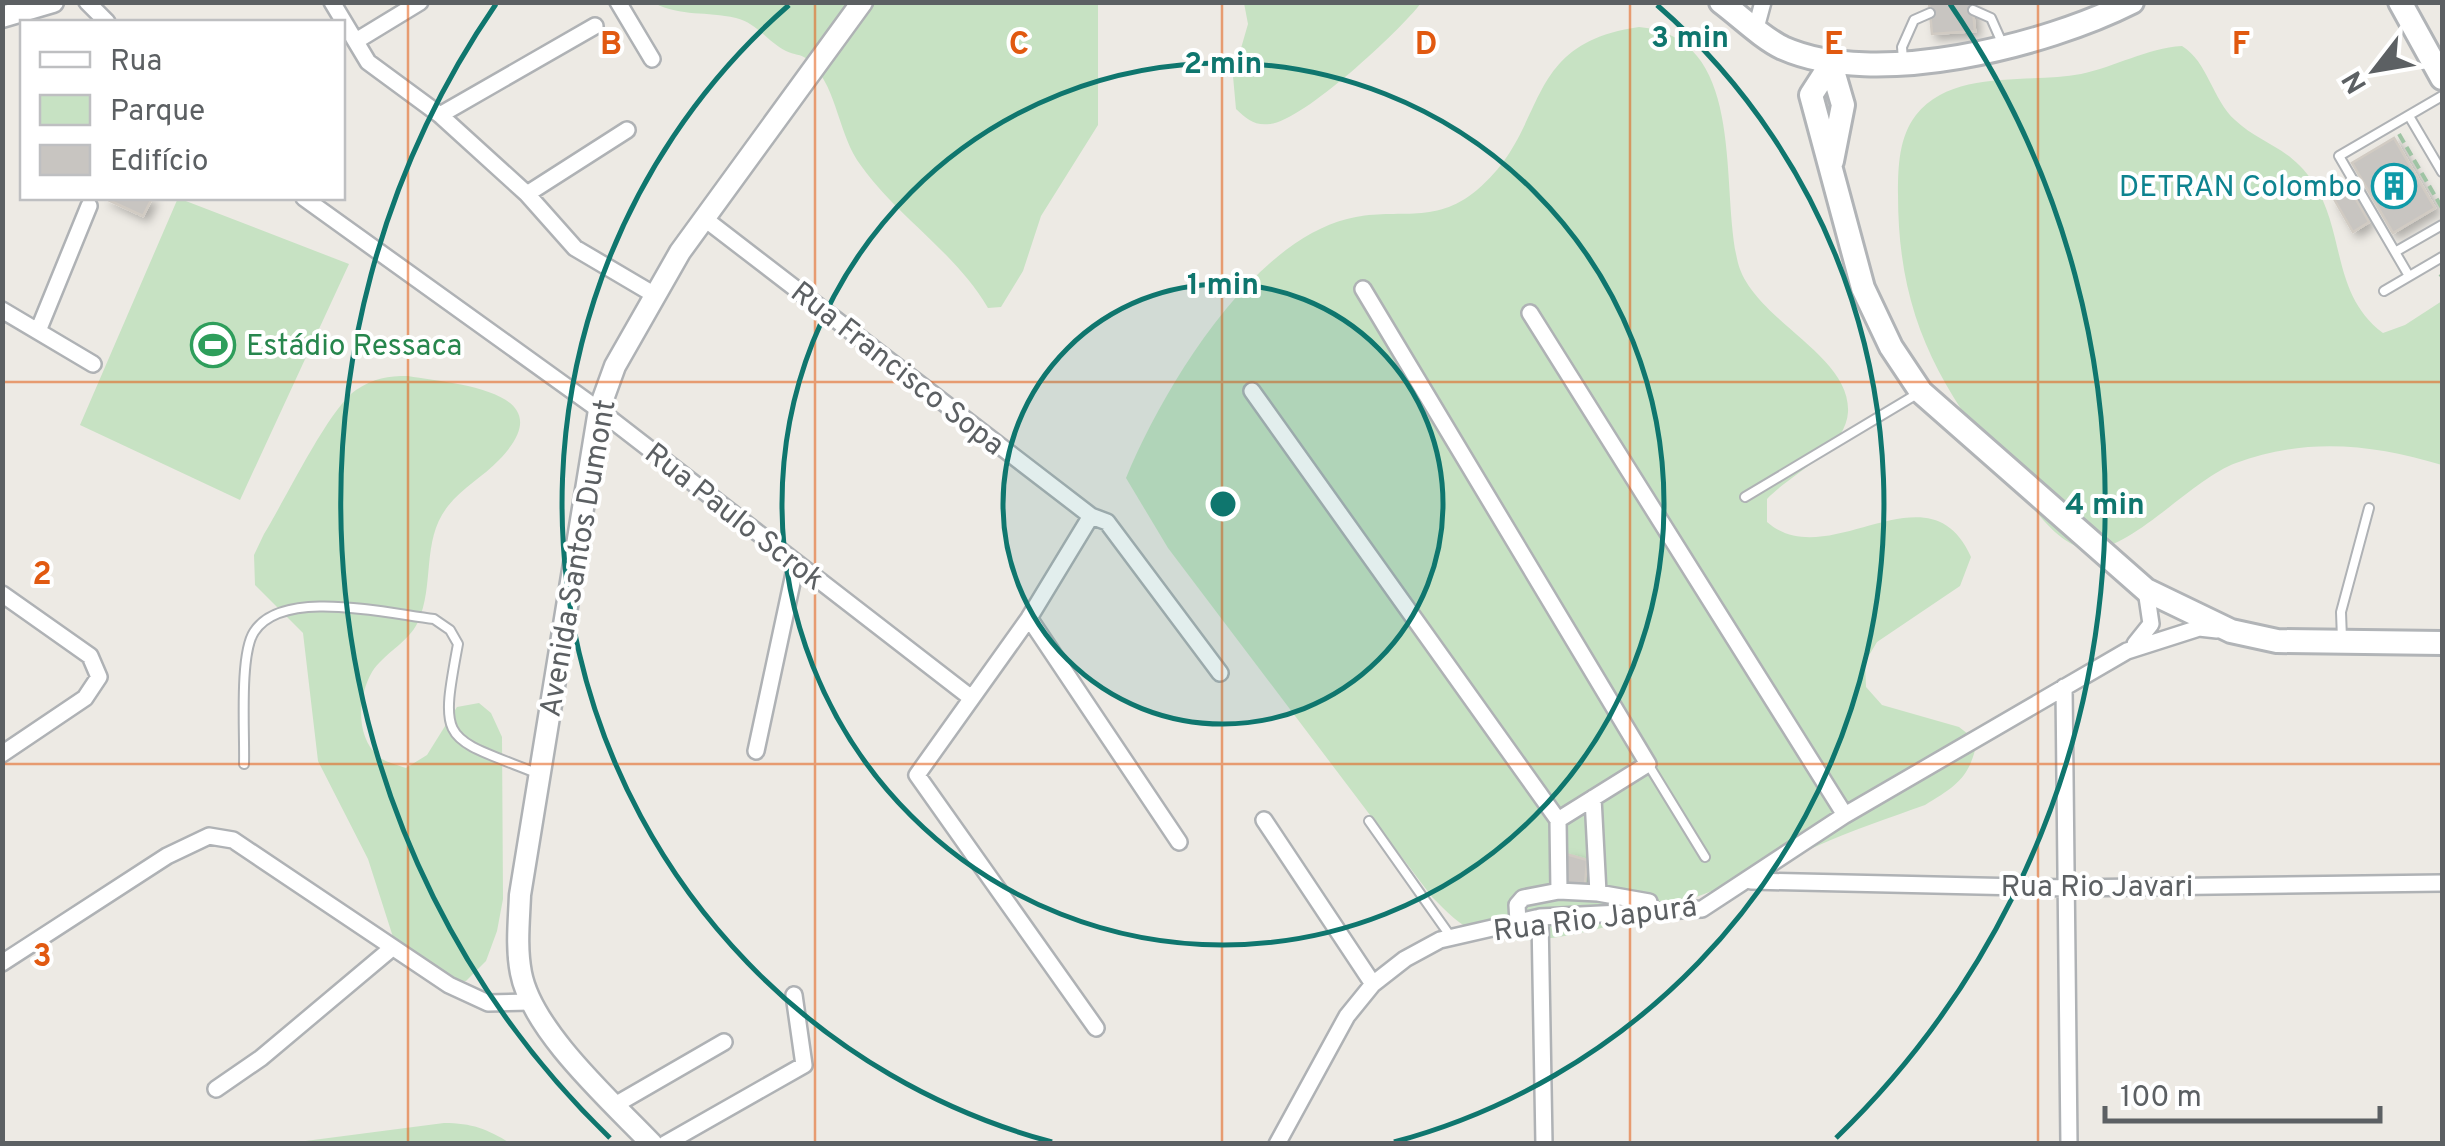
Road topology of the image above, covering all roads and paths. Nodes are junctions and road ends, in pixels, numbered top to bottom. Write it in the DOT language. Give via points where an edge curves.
graph roads {
  1 [pos="52,2"];
  2 [pos="86,2"];
  3 [pos="420,2"];
  4 [pos="618,2"];
  5 [pos="862,2"];
  6 [pos="1722,2"];
  7 [pos="1763,2"];
  8 [pos="2132,2"];
  9 [pos="2400,2"];
  10 [pos="1973,10"];
  11 [pos="1930,13"];
  12 [pos="2,18"];
  13 [pos="104,20"];
  14 [pos="345,24"];
  15 [pos="595,26"];
  16 [pos="1756,28"];
  17 [pos="356,42"];
  18 [pos="2003,46"];
  19 [pos="1780,47"];
  20 [pos="652,59"];
  21 [pos="1831,64"];
  22 [pos="1903,64"];
  23 [pos="1878,66"];
  24 [pos="2442,78"];
  25 [pos="1811,95"];
  26 [pos="2442,96"];
  27 [pos="1843,105"];
  28 [pos="440,115"];
  29 [pos="2410,116"];
  30 [pos="2394,125"];
  31 [pos="627,130"];
  32 [pos="1832,161"];
  33 [pos="2442,172"];
  34 [pos="527,194"];
  35 [pos="307,200"];
  36 [pos="90,206"];
  37 [pos="2442,208"];
  38 [pos="706,219"];
  39 [pos="2442,225"];
  40 [pos="2395,252"];
  41 [pos="2442,257"];
  42 [pos="2409,276"];
  43 [pos="1364,290"];
  44 [pos="2384,291"];
  45 [pos="653,294"];
  46 [pos="2,310"];
  47 [pos="1530,313"];
  48 [pos="38,331"];
  49 [pos="94,364"];
  50 [pos="1252,391"];
  51 [pos="1921,392"];
  52 [pos="599,410"];
  53 [pos="1745,497"];
  54 [pos="2370,508"];
  55 [pos="1091,516"];
  56 [pos="796,564"];
  57 [pos="2146,590"];
  58 [pos="2,594"];
  59 [pos="1029,618"];
  60 [pos="2230,631"];
  61 [pos="2442,642"];
  62 [pos="2342,643"];
  63 [pos="2127,651"];
  64 [pos="1220,674"];
  65 [pos="2064,686"];
  66 [pos="970,697"];
  67 [pos="756,751"];
  68 [pos="2,754"];
  69 [pos="244,764"];
  70 [pos="1648,764"];
  71 [pos="540,775"];
  72 [pos="1593,798"];
  73 [pos="1844,815"];
  74 [pos="1264,820"];
  75 [pos="1558,820"];
  76 [pos="1369,821"];
  77 [pos="1178,842"];
  78 [pos="1704,856"];
  79 [pos="1751,881"];
  80 [pos="2442,883"];
  81 [pos="2070,888"];
  82 [pos="1559,892"];
  83 [pos="1598,893"];
  84 [pos="1651,912"];
  85 [pos="1540,918"];
  86 [pos="1518,922"];
  87 [pos="1451,938"];
  88 [pos="392,948"];
  89 [pos="2,964"];
  90 [pos="1372,984"];
  91 [pos="794,994"];
  92 [pos="530,1002"];
  93 [pos="1096,1028"];
  94 [pos="724,1042"];
  95 [pos="216,1089"];
  96 [pos="615,1105"];
  97 [pos="652,1144"];
  98 [pos="665,1144"];
  99 [pos="1277,1144"];
  100 [pos="1544,1144"];
  101 [pos="2069,1144"];
  1 -- 12 [label="street"];
  2 -- 13 [label="street"];
  3 -- 17 [label="street"];
  4 -- 20 [label="street"];
  5 -- 38 [label="street, Avenida Santos Dumont"];
  6 -- 16 [label="main road"];
  7 -- 16 [label="street"];
  8 -- 18 [label="main road" via="2098,19"];
  9 -- 24 [label="main road"];
  10 -- 18 [label="lane" via="1992,18"];
  11 -- 22 [label="lane" via="1914,20 1902,46"];
  14 -- 17 [label="street"];
  15 -- 28 [label="street"];
  16 -- 19 [label="main road"];
  17 -- 28 [label="street" via="368,62"];
  18 -- 22 [label="main road"];
  19 -- 21 [label="main road"];
  19 -- 25 [label="main road"];
  21 -- 23 [label="main road"];
  21 -- 25 [label="main road"];
  21 -- 27 [label="main road"];
  22 -- 23 [label="main road"];
  23 -- 27 [label="main road"];
  25 -- 32 [label="main road"];
  26 -- 29 [label="lane"];
  27 -- 32 [label="main road"];
  28 -- 34 [label="street"];
  29 -- 30 [label="lane"];
  29 -- 33 [label="lane"];
  30 -- 37 [label="path"];
  30 -- 40 [label="lane" via="2339,156"];
  31 -- 34 [label="street"];
  32 -- 51 [label="main road" via="1863,288"];
  34 -- 45 [label="street" via="574,248"];
  35 -- 52 [label="street, Rua Paulo Scrok"];
  36 -- 48 [label="street"];
  38 -- 45 [label="street, Avenida Santos Dumont"];
  38 -- 55 [label="street, Rua Francisco Sopa"];
  39 -- 40 [label="lane"];
  40 -- 42 [label="lane"];
  41 -- 42 [label="lane"];
  42 -- 44 [label="lane"];
  43 -- 70 [label="street"];
  45 -- 52 [label="street, Avenida Santos Dumont"];
  46 -- 48 [label="street"];
  47 -- 73 [label="street"];
  48 -- 49 [label="street"];
  50 -- 75 [label="street"];
  51 -- 53 [label="lane"];
  51 -- 57 [label="main road"];
  52 -- 56 [label="street, Rua Paulo Scrok"];
  52 -- 71 [label="street, Avenida Santos Dumont"];
  54 -- 62 [label="lane" via="2341,612"];
  55 -- 59 [label="street"];
  55 -- 64 [label="street, Rua Francisco Sopa" via="1107,522"];
  56 -- 66 [label="street, Rua Paulo Scrok"];
  56 -- 67 [label="street"];
  57 -- 60 [label="main road"];
  57 -- 63 [label="street" via="2151,624"];
  58 -- 68 [label="street" via="90,656 99,677 85,698"];
  59 -- 66 [label="street"];
  59 -- 77 [label="street"];
  60 -- 62 [label="main road"];
  60 -- 63 [label="street, Rua Rio Japurá" via="2198,628"];
  61 -- 62 [label="main road"];
  63 -- 65 [label="street, Rua Rio Japurá"];
  65 -- 73 [label="street, Rua Rio Japurá"];
  65 -- 81 [label="street"];
  66 -- 93 [label="street" via="917,775"];
  69 -- 71 [label="lane" via="254,632 287,609 311,606 434,620 450,630 458,644 445,713 453,731 467,745"];
  70 -- 72 [label="street"];
  70 -- 78 [label="lane"];
  71 -- 92 [label="street, Avenida Santos Dumont" via="517,942"];
  72 -- 75 [label="street"];
  72 -- 83 [label="street"];
  73 -- 79 [label="street, Rua Rio Japurá"];
  74 -- 90 [label="street"];
  75 -- 82 [label="street"];
  76 -- 87 [label="lane"];
  79 -- 81 [label="street, Rua Rio Javari"];
  79 -- 84 [label="street, Rua Rio Japurá" via="1702,909"];
  80 -- 81 [label="street, Rua Rio Javari"];
  81 -- 101 [label="street"];
  82 -- 83 [label="street"];
  82 -- 86 [label="street" via="1523,898 1516,905"];
  83 -- 84 [label="street" via="1641,898"];
  84 -- 85 [label="street, Rua Rio Japurá"];
  85 -- 86 [label="street, Rua Rio Japurá"];
  85 -- 100 [label="street"];
  86 -- 87 [label="street, Rua Rio Japurá"];
  87 -- 90 [label="street, Rua Rio Japurá" via="1406,958"];
  88 -- 89 [label="street" via="233,840 208,836"];
  88 -- 92 [label="street" via="488,1003"];
  88 -- 95 [label="street"];
  90 -- 99 [label="street, Rua Rio Japurá" via="1347,1016"];
  91 -- 98 [label="street" via="804,1065"];
  92 -- 96 [label="street, Avenida Santos Dumont"];
  94 -- 96 [label="street"];
  96 -- 97 [label="street, Avenida Santos Dumont"];
}
